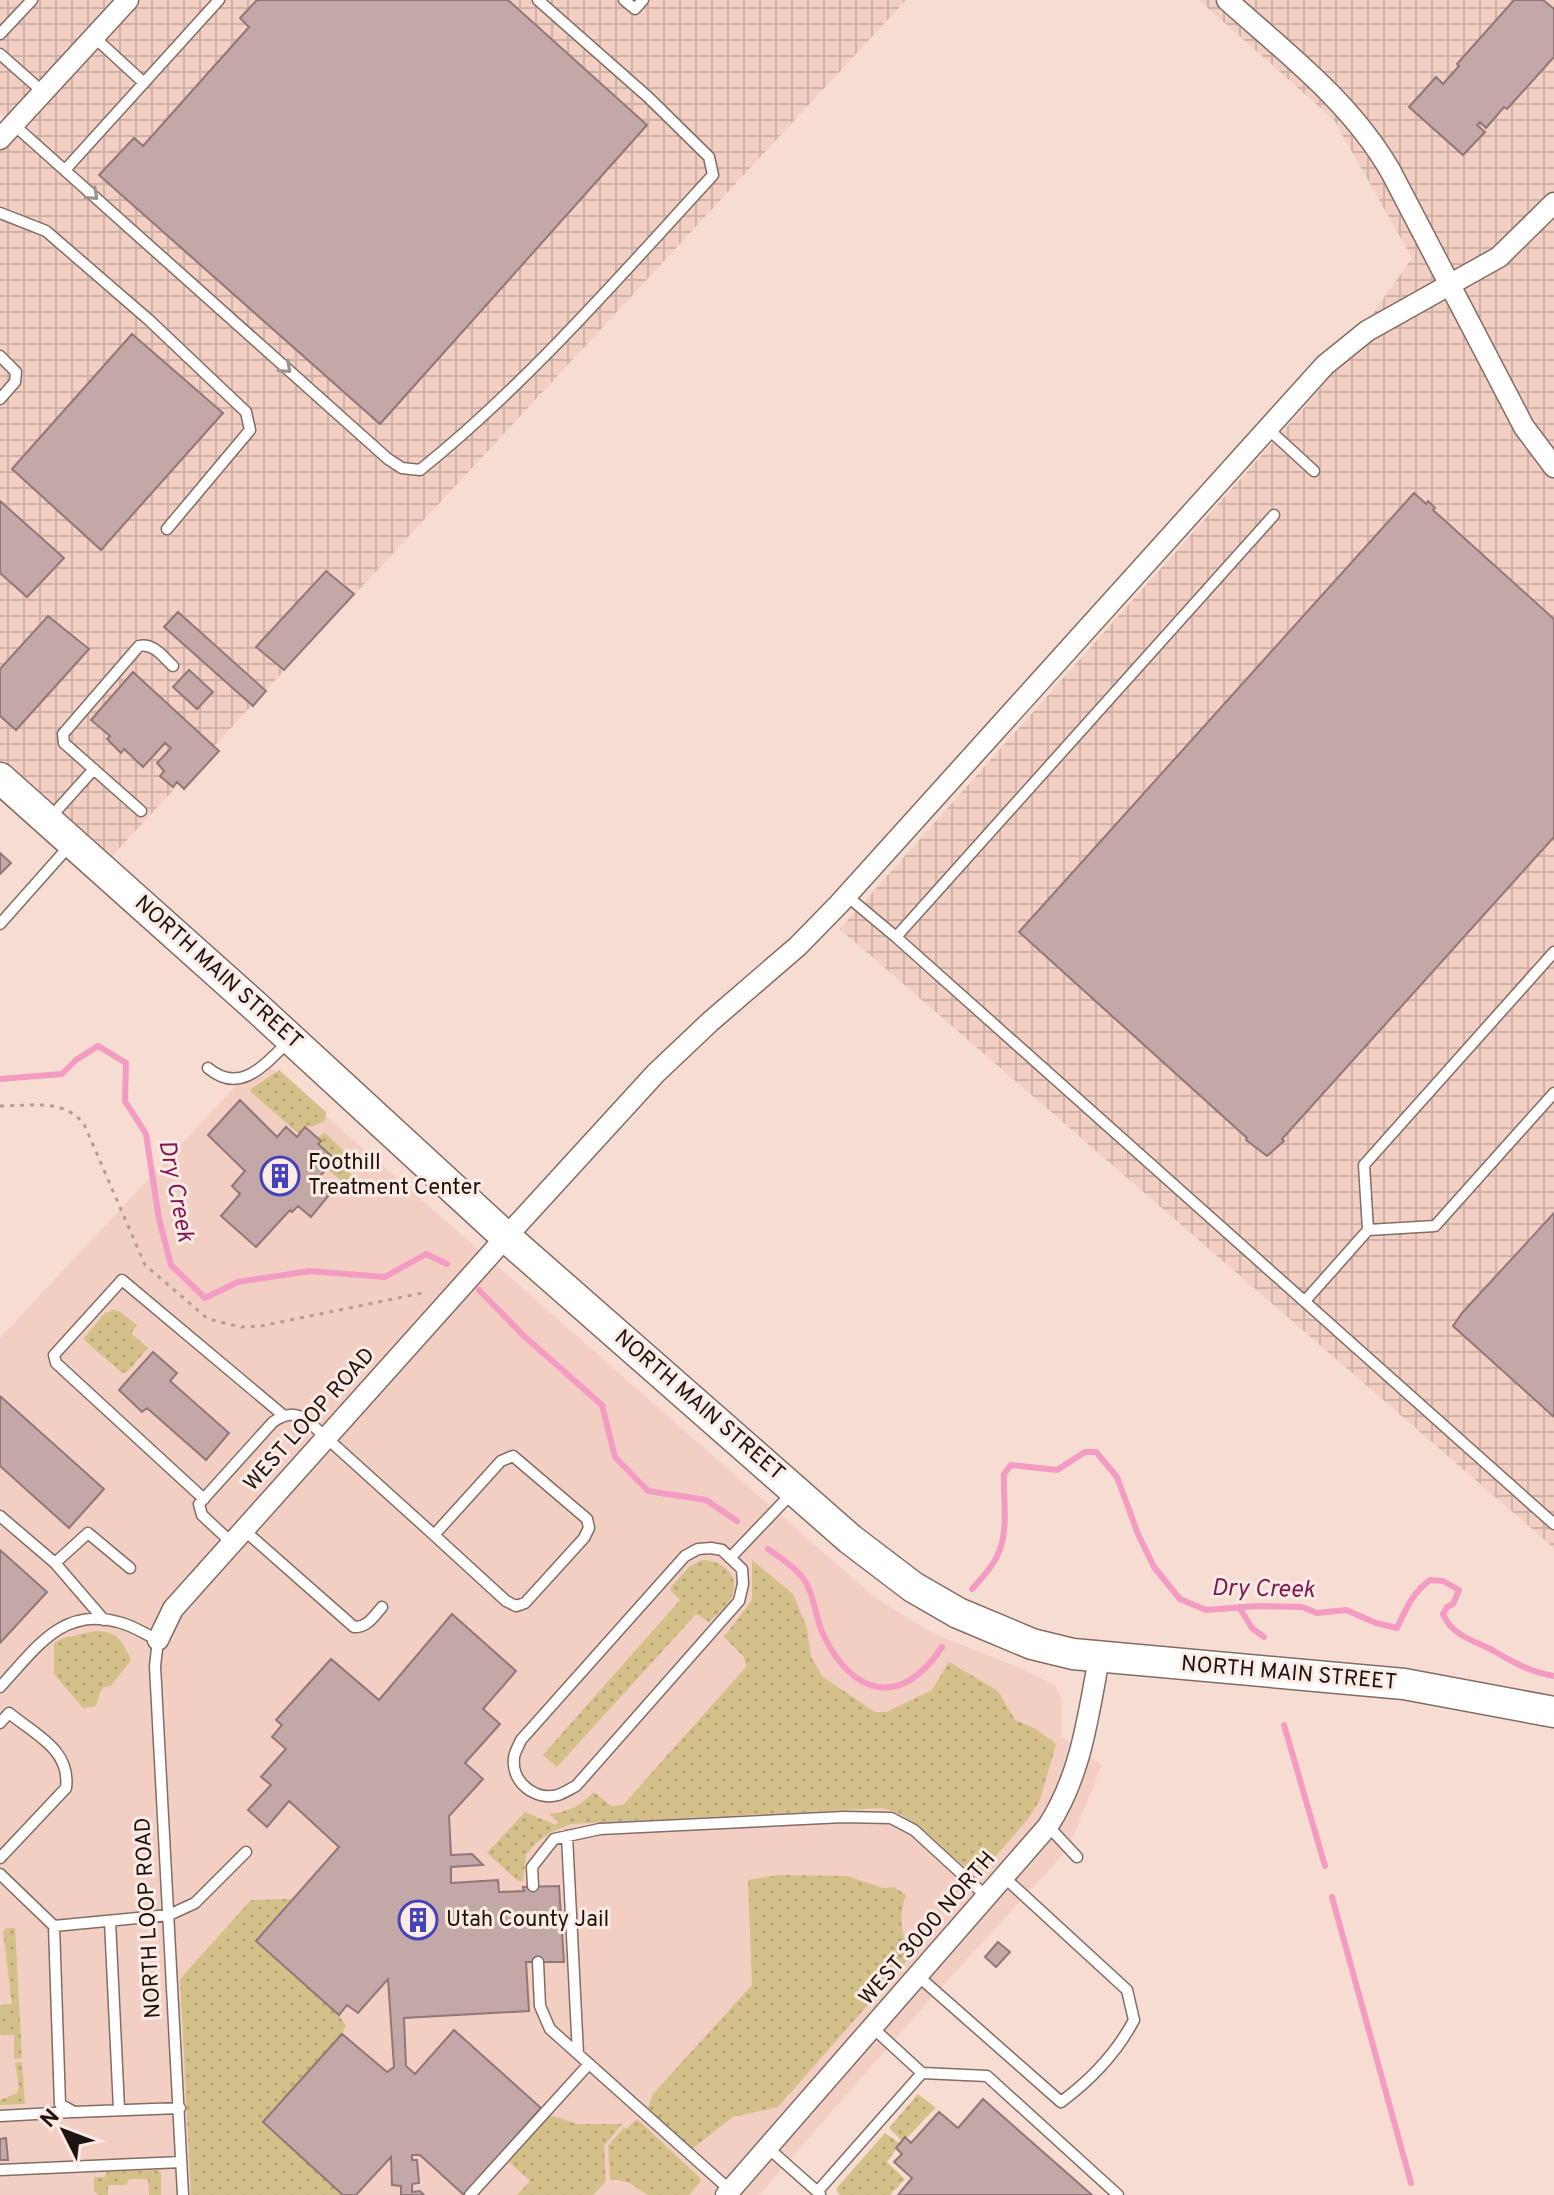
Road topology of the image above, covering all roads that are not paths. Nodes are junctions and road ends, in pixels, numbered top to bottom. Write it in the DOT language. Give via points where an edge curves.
graph roads {
  1 [pos="32,0"];
  2 [pos="128,0"];
  3 [pos="219,0"];
  4 [pos="538,0"];
  5 [pos="624,0"];
  6 [pos="643,0"];
  7 [pos="1227,0"];
  8 [pos="0,34"];
  9 [pos="94,37"];
  10 [pos="0,54"];
  11 [pos="144,83"];
  12 [pos="43,92"];
  13 [pos="7,132"];
  14 [pos="65,170"];
  15 [pos="1554,203"];
  16 [pos="0,213"];
  17 [pos="1450,285"];
  18 [pos="0,356"];
  19 [pos="0,399"];
  20 [pos="1267,428"];
  21 [pos="1554,467"];
  22 [pos="1314,471"];
  23 [pos="1274,515"];
  24 [pos="167,529"];
  25 [pos="173,666"];
  26 [pos="94,769"];
  27 [pos="0,778"];
  28 [pos="141,811"];
  29 [pos="47,820"];
  30 [pos="72,843"];
  31 [pos="847,896"];
  32 [pos="0,924"];
  33 [pos="896,937"];
  34 [pos="1554,952"];
  35 [pos="291,1039"];
  36 [pos="208,1068"];
  37 [pos="1554,1093"];
  38 [pos="1368,1230"];
  39 [pos="506,1237"];
  40 [pos="1305,1301"];
  41 [pos="283,1415"];
  42 [pos="327,1437"];
  43 [pos="795,1490"];
  44 [pos="204,1499"];
  45 [pos="0,1516"];
  46 [pos="1554,1524"];
  47 [pos="434,1535"];
  48 [pos="238,1536"];
  49 [pos="730,1558"];
  50 [pos="55,1563"];
  51 [pos="130,1568"];
  52 [pos="382,1607"];
  53 [pos="104,1620"];
  54 [pos="158,1640"];
  55 [pos="1099,1658"];
  56 [pos="0,1687"];
  57 [pos="5,1710"];
  58 [pos="1554,1712"];
  59 [pos="0,1723"];
  60 [pos="1048,1826"];
  61 [pos="567,1836"];
  62 [pos="246,1852"];
  63 [pos="1077,1857"];
  64 [pos="0,1858"];
  65 [pos="0,1874"];
  66 [pos="1005,1878"];
  67 [pos="533,1886"];
  68 [pos="987,1897"];
  69 [pos="169,1915"];
  70 [pos="110,1921"];
  71 [pos="54,1926"];
  72 [pos="538,1962"];
  73 [pos="918,1976"];
  74 [pos="873,2028"];
  75 [pos="578,2054"];
  76 [pos="589,2064"];
  77 [pos="922,2073"];
  78 [pos="180,2108"];
  79 [pos="119,2109"];
  80 [pos="74,2112"];
  81 [pos="0,2116"];
  82 [pos="767,2147"];
  83 [pos="181,2162"];
  84 [pos="0,2170"];
  85 [pos="728,2193"];
  86 [pos="819,2193"];
  87 [pos="183,2195"];
  88 [pos="470,2195"];
  89 [pos="1118,2195"];
  1 -- 8 [label="lane"];
  2 -- 9 [label="street"];
  3 -- 11 [label="lane"];
  14 -- 4 [label="lane, one-way" via="388,459 420,470 571,328 713,175 709,157"];
  5 -- 6 [label="lane" via="635,9"];
  7 -- 17 [label="street" via="1353,116 1386,163"];
  9 -- 11 [label="lane"];
  9 -- 12 [label="street"];
  10 -- 12 [label="lane"];
  11 -- 14 [label="lane"];
  12 -- 13 [label="street"];
  13 -- 14 [label="lane"];
  15 -- 17 [label="street, WEST LOOP ROAD" via="1499,257"];
  16 -- 24 [label="lane" via="46,231 246,412 250,430"];
  17 -- 20 [label="street, WEST LOOP ROAD" via="1347,346"];
  17 -- 21 [label="street" via="1524,427"];
  18 -- 19 [label="lane" via="16,372 15,382"];
  20 -- 22 [label="lane"];
  20 -- 31 [label="street, WEST LOOP ROAD"];
  23 -- 33 [label="lane"];
  25 -- 26 [label="lane" via="150,646 139,646 65,729 64,743"];
  26 -- 28 [label="lane"];
  26 -- 29 [label="lane"];
  27 -- 29 [label="street, NORTH MAIN STREET"];
  29 -- 30 [label="street, NORTH MAIN STREET"];
  30 -- 32 [label="lane"];
  30 -- 35 [label="street, NORTH MAIN STREET"];
  31 -- 33 [label="lane"];
  31 -- 39 [label="street, WEST LOOP ROAD" via="656,1073"];
  33 -- 40 [label="lane"];
  34 -- 38 [label="lane" via="1364,1165"];
  35 -- 36 [label="lane" via="244,1077 222,1078"];
  35 -- 39 [label="street, NORTH MAIN STREET"];
  37 -- 38 [label="lane" via="1435,1226"];
  38 -- 40 [label="lane"];
  39 -- 42 [label="street, WEST LOOP ROAD"];
  39 -- 43 [label="street, NORTH MAIN STREET"];
  40 -- 46 [label="lane"];
  41 -- 42 [label="lane" via="300,1415"];
  41 -- 44 [label="lane"];
  41 -- 44 [label="lane" via="122,1280 54,1355 56,1363"];
  42 -- 47 [label="lane"];
  42 -- 48 [label="street, WEST LOOP ROAD"];
  43 -- 49 [label="lane"];
  43 -- 55 [label="street, NORTH MAIN STREET" via="913,1587 958,1613 1032,1644"];
  44 -- 48 [label="lane" via="199,1504 202,1515"];
  45 -- 50 [label="lane"];
  47 -- 47 [label="lane" via="501,1461 513,1456 587,1519 589,1528 525,1603 516,1606"];
  48 -- 52 [label="lane" via="354,1627 361,1628"];
  48 -- 54 [label="street, WEST LOOP ROAD" via="173,1609"];
  49 -- 49 [label="lane" via="711,1548 685,1556 531,1728 513,1757 516,1775 527,1789 542,1796 576,1786 724,1619 739,1601 743,1584 742,1569"];
  50 -- 51 [label="lane" via="88,1533"];
  50 -- 53 [label="lane"];
  53 -- 54 [label="lane"];
  53 -- 56 [label="lane" via="82,1619 52,1631"];
  54 -- 69 [label="lane, NORTH LOOP ROAD" via="155,1666"];
  55 -- 58 [label="street, NORTH MAIN STREET" via="1404,1684"];
  55 -- 60 [label="street, WEST 3000 NORTH" via="1079,1762"];
  57 -- 59 [label="lane"];
  57 -- 64 [label="lane" via="63,1757 68,1773 66,1788"];
  60 -- 63 [label="lane"];
  60 -- 66 [label="street, WEST 3000 NORTH"];
  61 -- 67 [label="lane" via="554,1839 532,1867"];
  61 -- 68 [label="lane" via="600,1829 891,1818 914,1830"];
  61 -- 75 [label="lane"];
  62 -- 69 [label="lane" via="195,1903"];
  65 -- 71 [label="lane"];
  66 -- 68 [label="street, WEST 3000 NORTH"];
  66 -- 73 [label="lane" via="1127,1990 1134,2020 1120,2047 1061,2102"];
  68 -- 73 [label="street, WEST 3000 NORTH"];
  69 -- 70 [label="lane"];
  69 -- 78 [label="lane, NORTH LOOP ROAD"];
  70 -- 71 [label="lane"];
  70 -- 79 [label="lane"];
  71 -- 80 [label="lane" via="60,2104"];
  72 -- 75 [label="lane" via="540,2006 550,2029"];
  73 -- 74 [label="street, WEST 3000 NORTH"];
  74 -- 77 [label="lane"];
  74 -- 82 [label="street, WEST 3000 NORTH"];
  75 -- 76 [label="lane"];
  76 -- 85 [label="lane"];
  76 -- 88 [label="lane"];
  77 -- 86 [label="lane"];
  77 -- 89 [label="lane" via="987,2076"];
  78 -- 79 [label="lane"];
  78 -- 83 [label="lane, NORTH LOOP ROAD"];
  79 -- 80 [label="lane"];
  80 -- 81 [label="lane"];
  82 -- 85 [label="street, WEST 3000 NORTH"];
  82 -- 86 [label="lane"];
  83 -- 84 [label="lane"];
  83 -- 87 [label="lane, NORTH LOOP ROAD"];
}
